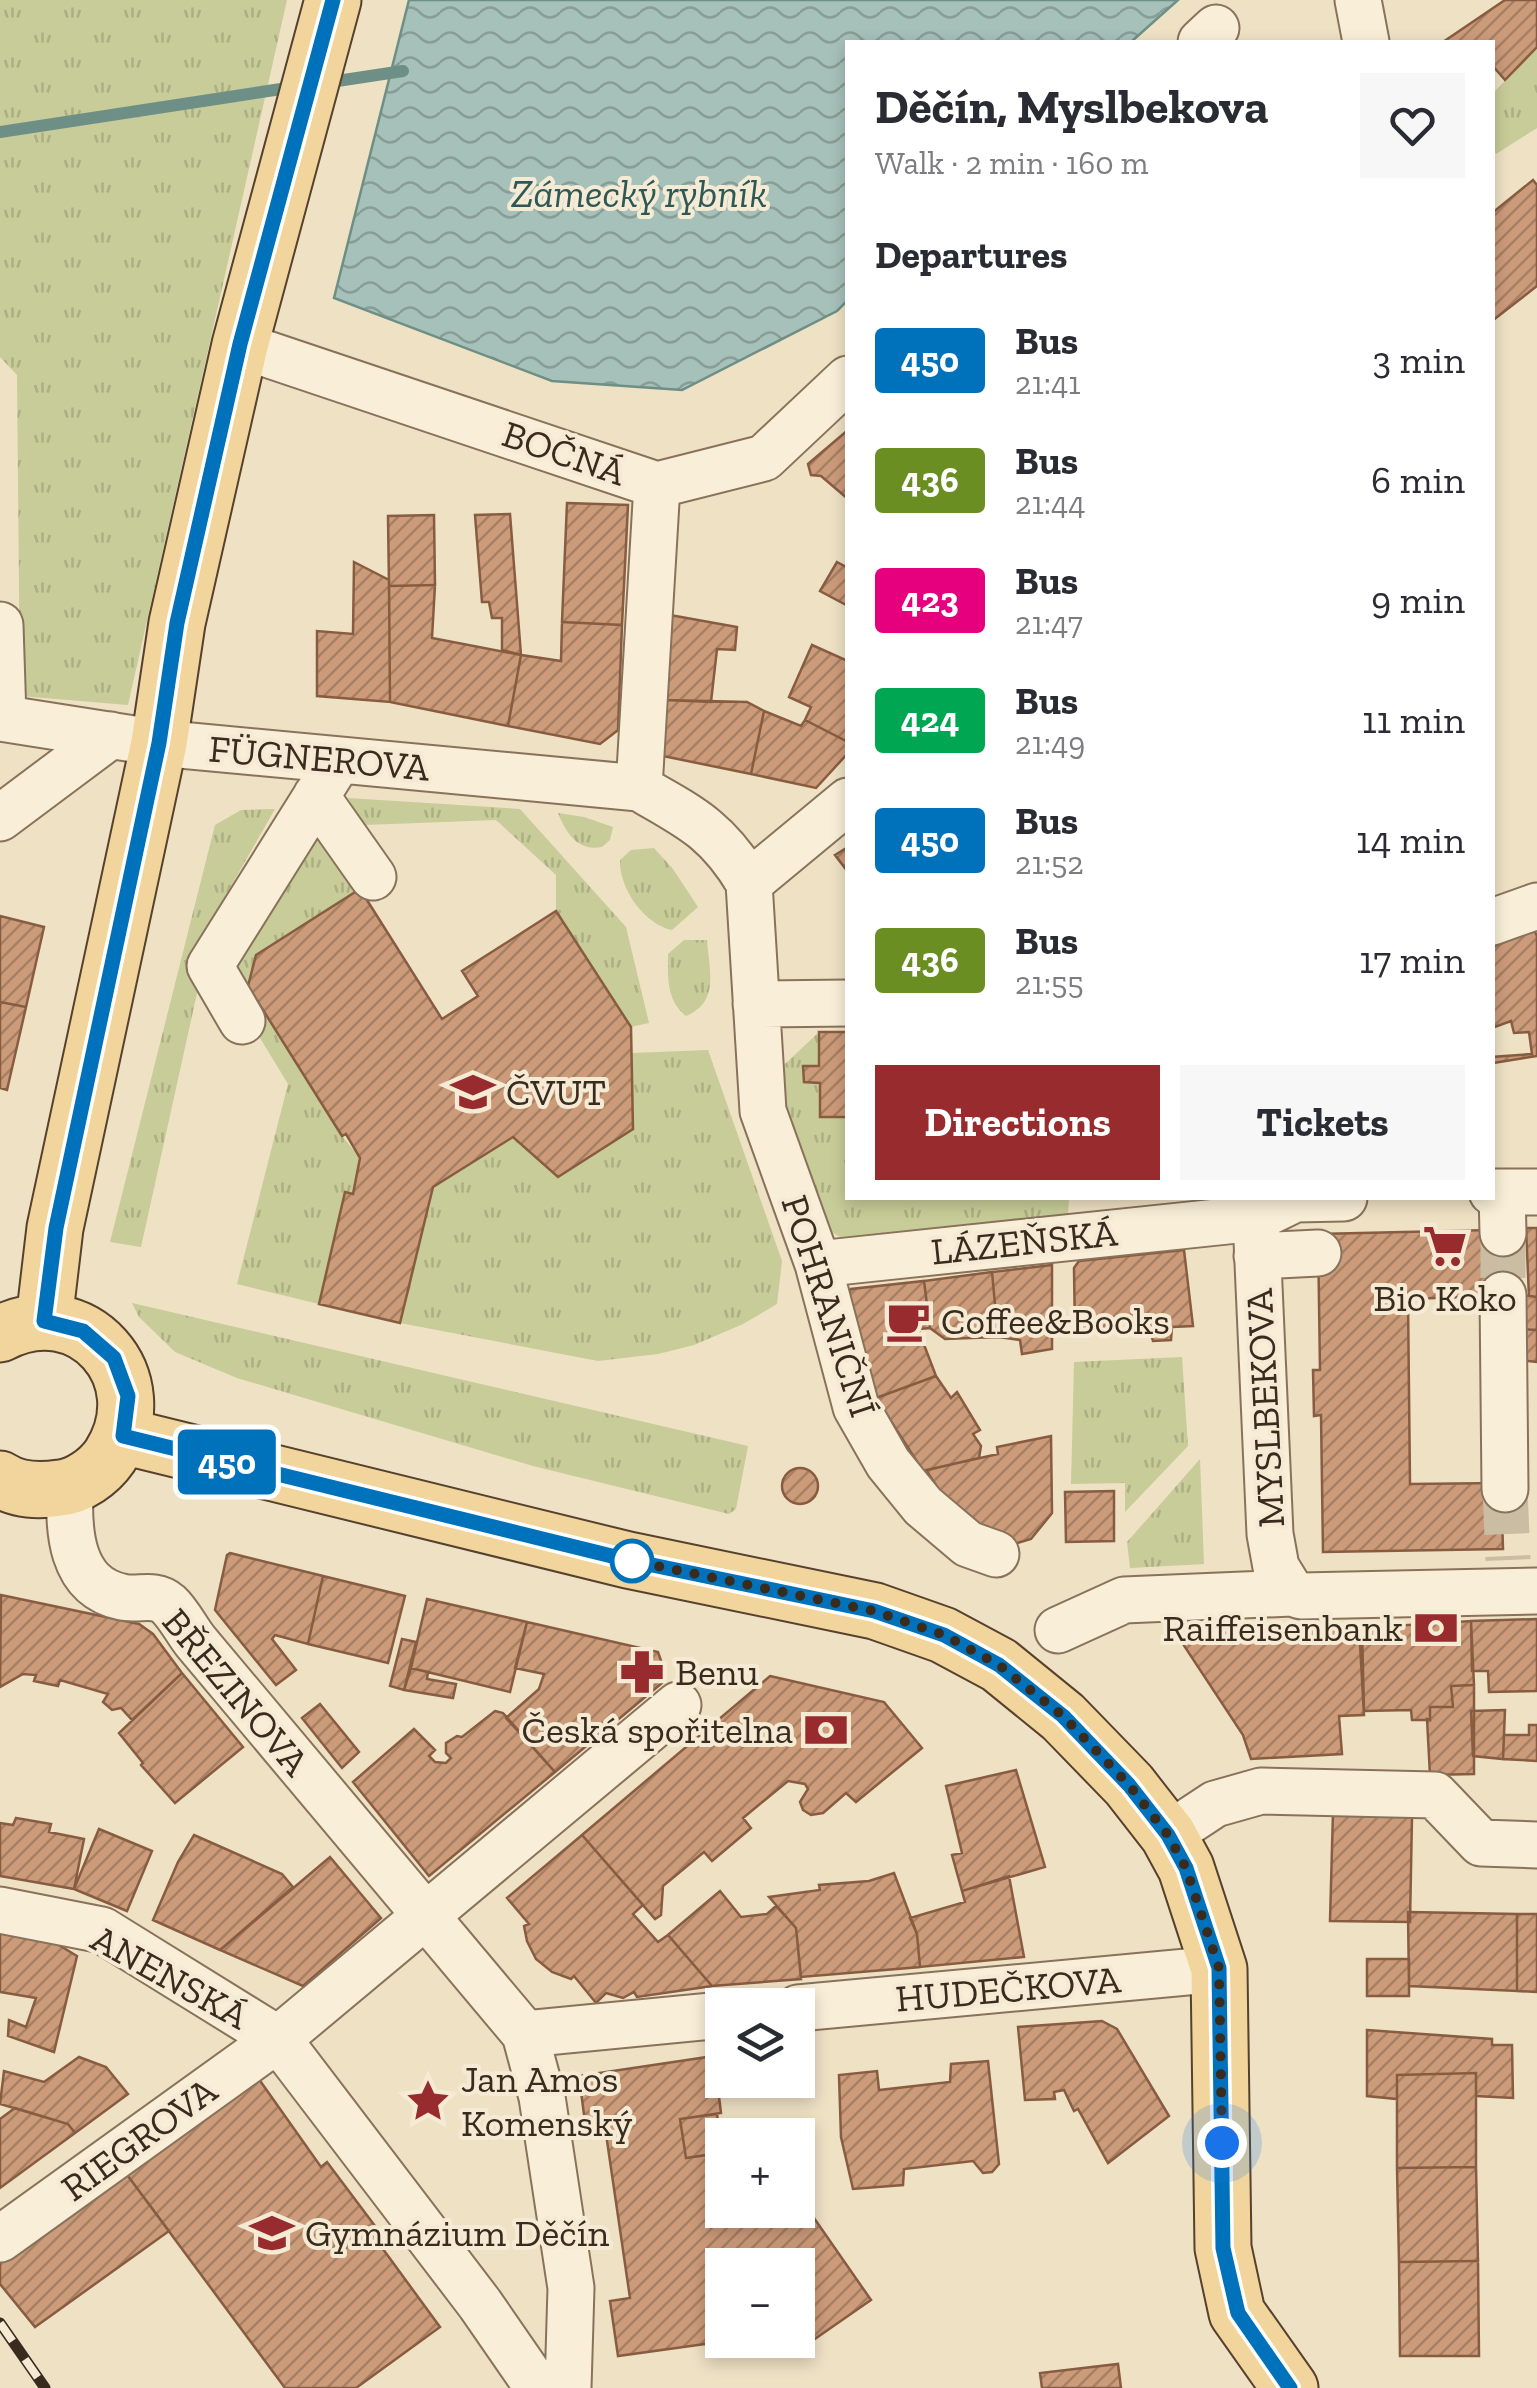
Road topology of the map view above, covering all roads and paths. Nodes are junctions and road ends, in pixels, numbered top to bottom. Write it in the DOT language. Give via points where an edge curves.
graph roads {
  1 [pos="333,0"];
  2 [pos="1358,0"];
  3 [pos="1366,40"];
  4 [pos="240,344"];
  5 [pos="845,382"];
  6 [pos="657,485"];
  7 [pos="0,625"];
  8 [pos="2,718"];
  9 [pos="135,739"];
  10 [pos="328,778"];
  11 [pos="639,788"];
  12 [pos="845,803"];
  13 [pos="0,818"];
  14 [pos="372,877"];
  15 [pos="750,882"];
  16 [pos="1537,906"];
  17 [pos="1495,921"];
  18 [pos="756,1004"];
  19 [pos="845,1004"];
  20 [pos="242,1021"];
  21 [pos="1337,1200"];
  22 [pos="1275,1218"];
  23 [pos="1318,1253"];
  24 [pos="818,1264"];
  25 [pos="1503,1295"];
  26 [pos="22,1327"];
  27 [pos="123,1436"];
  28 [pos="2,1484"];
  29 [pos="70,1487"];
  30 [pos="1506,1489"];
  31 [pos="996,1554"];
  32 [pos="1518,1581"];
  33 [pos="1292,1593"];
  34 [pos="1058,1630"];
  35 [pos="678,1706"];
  36 [pos="1168,1835"];
  37 [pos="1537,1845"];
  38 [pos="0,1910"];
  39 [pos="424,1916"];
  40 [pos="1219,1968"];
  41 [pos="815,2006"];
  42 [pos="705,2017"];
  43 [pos="525,2034"];
  44 [pos="278,2039"];
  45 [pos="0,2239"];
  46 [pos="538,2388"];
  47 [pos="568,2388"];
  48 [pos="1290,2388"];
  1 -- 4 [label="main road"];
  2 -- 3 [label="street"];
  4 -- 6 [label="street, BOČNÁ"];
  4 -- 9 [label="main road" via="177,623"];
  5 -- 6 [label="street" via="764,458"];
  6 -- 11 [label="street, BOČNÁ"];
  7 -- 8 [label="street"];
  8 -- 9 [label="street, FÜGNEROVA"];
  9 -- 10 [label="street, FÜGNEROVA"];
  9 -- 13 [label="street"];
  9 -- 26 [label="main road" via="56,1228"];
  10 -- 11 [label="street, FÜGNEROVA"];
  10 -- 14 [label="street"];
  10 -- 20 [label="street" via="210,966"];
  11 -- 15 [label="street" via="700,822"];
  12 -- 15 [label="street"];
  15 -- 18 [label="street, POHRANIČNÍ"];
  16 -- 17 [label="street"];
  18 -- 19 [label="street"];
  18 -- 24 [label="street, POHRANIČNÍ" via="763,1111"];
  21 -- 22 [label="street, LÁZEŇSKÁ"];
  22 -- 23 [label="street"];
  22 -- 24 [label="street, LÁZEŇSKÁ"];
  22 -- 33 [label="street, MYSLBEKOVA" via="1270,1534 1276,1567"];
  24 -- 31 [label="street, POHRANIČNÍ" via="856,1407 888,1463 923,1506 968,1544"];
  25 -- 30 [label="street"];
  26 -- 27 [label="main road" via="83,1331 114,1358 128,1396"];
  27 -- 29 [label="main road" via="102,1468"];
  27 -- 36 [label="main road" via="628,1560 874,1611 944,1635 999,1665 1063,1716"];
  28 -- 29 [label="main road" via="37,1491"];
  29 -- 39 [label="street, BŘEZINOVA" via="68,1526 88,1581 123,1598 166,1602"];
  32 -- 33 [label="street"];
  33 -- 34 [label="street" via="1124,1600"];
  35 -- 39 [label="street, RIEGROVA"];
  36 -- 37 [label="street" via="1214,1804 1262,1790 1435,1795 1481,1843"];
  36 -- 40 [label="main road"];
  38 -- 44 [label="street, ANENSKÁ" via="102,1930"];
  39 -- 43 [label="street"];
  39 -- 44 [label="street, RIEGROVA"];
  40 -- 41 [label="street, HUDEČKOVA"];
  40 -- 48 [label="main road" via="1223,2248 1238,2313"];
  42 -- 43 [label="street"];
  43 -- 47 [label="street" via="542,2097 571,2288"];
  44 -- 45 [label="street, RIEGROVA"];
  44 -- 46 [label="street"];
}
